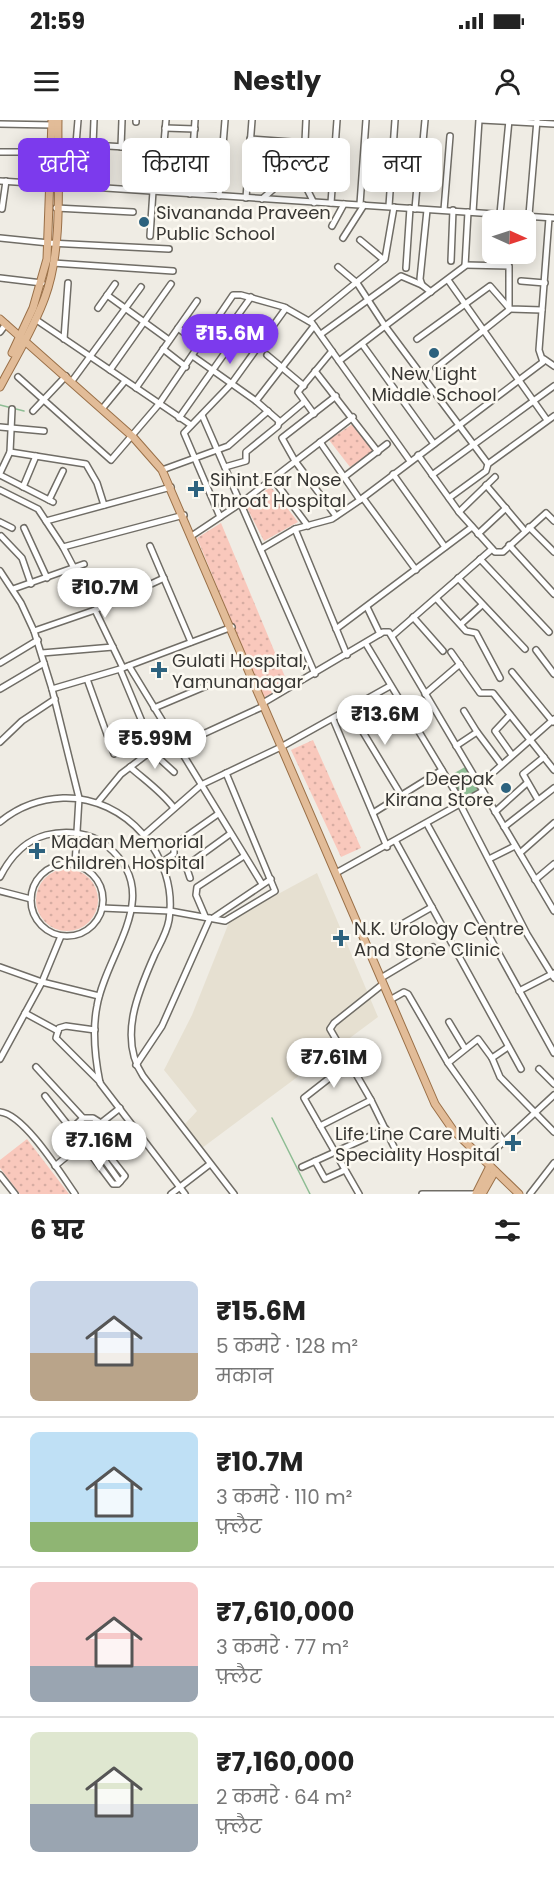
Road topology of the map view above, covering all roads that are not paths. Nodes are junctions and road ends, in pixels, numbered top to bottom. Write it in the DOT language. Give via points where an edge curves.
graph roads {
  1 [pos="78,120"];
  2 [pos="94,120"];
  3 [pos="122,120"];
  4 [pos="166,120"];
  5 [pos="195,120"];
  6 [pos="225,120"];
  7 [pos="252,120"];
  8 [pos="306,120"];
  9 [pos="337,120"];
  10 [pos="366,120"];
  11 [pos="395,120"];
  12 [pos="425,120"];
  13 [pos="480,120"];
  14 [pos="509,121"];
  15 [pos="537,121"];
  16 [pos="10,122"];
  17 [pos="55,123"];
  18 [pos="0,124"];
  19 [pos="554,124"];
  20 [pos="165,128"];
  21 [pos="195,129"];
  22 [pos="450,136"];
  23 [pos="55,138"];
  24 [pos="57,138"];
  25 [pos="76,138"];
  26 [pos="93,138"];
  27 [pos="250,138"];
  28 [pos="305,138"];
  29 [pos="423,138"];
  30 [pos="110,146"];
  31 [pos="121,147"];
  32 [pos="0,152"];
  33 [pos="18,153"];
  34 [pos="3,181"];
  35 [pos="18,182"];
  36 [pos="53,192"];
  37 [pos="54,192"];
  38 [pos="153,192"];
  39 [pos="165,192"];
  40 [pos="246,192"];
  41 [pos="271,192"];
  42 [pos="308,192"];
  43 [pos="416,192"];
  44 [pos="190,194"];
  45 [pos="219,196"];
  46 [pos="246,198"];
  47 [pos="262,199"];
  48 [pos="314,203"];
  49 [pos="331,203"];
  50 [pos="344,204"];
  51 [pos="362,204"];
  52 [pos="392,206"];
  53 [pos="56,208"];
  54 [pos="2,209"];
  55 [pos="412,209"];
  56 [pos="427,210"];
  57 [pos="444,210"];
  58 [pos="453,210"];
  59 [pos="498,210"];
  60 [pos="526,210"];
  61 [pos="133,212"];
  62 [pos="470,212"];
  63 [pos="482,214"];
  64 [pos="536,217"];
  65 [pos="552,218"];
  66 [pos="332,226"];
  67 [pos="150,236"];
  68 [pos="343,238"];
  69 [pos="0,239"];
  70 [pos="360,240"];
  71 [pos="52,243"];
  72 [pos="169,249"];
  73 [pos="384,260"];
  74 [pos="451,261"];
  75 [pos="53,263"];
  76 [pos="465,265"];
  77 [pos="338,267"];
  78 [pos="406,268"];
  79 [pos="172,271"];
  80 [pos="0,278"];
  81 [pos="448,280"];
  82 [pos="521,281"];
  83 [pos="42,283"];
  84 [pos="68,283"];
  85 [pos="357,283"];
  86 [pos="545,283"];
  87 [pos="115,284"];
  88 [pos="171,284"];
  89 [pos="422,285"];
  90 [pos="141,287"];
  91 [pos="431,292"];
  92 [pos="107,295"];
  93 [pos="251,297"];
  94 [pos="368,299"];
  95 [pos="196,301"];
  96 [pos="465,305"];
  97 [pos="98,308"];
  98 [pos="125,308"];
  99 [pos="286,308"];
  100 [pos="510,309"];
  101 [pos="542,310"];
  102 [pos="35,319"];
  103 [pos="309,321"];
  104 [pos="3,322"];
  105 [pos="144,322"];
  106 [pos="314,326"];
  107 [pos="385,326"];
  108 [pos="178,328"];
  109 [pos="484,331"];
  110 [pos="0,332"];
  111 [pos="321,334"];
  112 [pos="22,338"];
  113 [pos="64,339"];
  114 [pos="417,339"];
  115 [pos="169,340"];
  116 [pos="362,344"];
  117 [pos="201,346"];
  118 [pos="163,349"];
  119 [pos="332,351"];
  120 [pos="267,355"];
  121 [pos="90,357"];
  122 [pos="194,357"];
  123 [pos="544,359"];
  124 [pos="339,361"];
  125 [pos="554,366"];
  126 [pos="186,367"];
  127 [pos="282,368"];
  128 [pos="435,368"];
  129 [pos="212,369"];
  130 [pos="110,370"];
  131 [pos="315,371"];
  132 [pos="0,377"];
  133 [pos="18,377"];
  134 [pos="69,378"];
  135 [pos="519,380"];
  136 [pos="125,381"];
  137 [pos="232,383"];
  138 [pos="303,386"];
  139 [pos="554,386"];
  140 [pos="0,387"];
  141 [pos="136,388"];
  142 [pos="336,396"];
  143 [pos="534,400"];
  144 [pos="44,401"];
  145 [pos="256,401"];
  146 [pos="304,402"];
  147 [pos="159,404"];
  148 [pos="12,408"];
  149 [pos="102,409"];
  150 [pos="33,411"];
  151 [pos="268,411"];
  152 [pos="314,414"];
  153 [pos="202,415"];
  154 [pos="554,416"];
  155 [pos="179,417"];
  156 [pos="353,417"];
  157 [pos="547,420"];
  158 [pos="279,423"];
  159 [pos="191,425"];
  160 [pos="459,426"];
  161 [pos="0,427"];
  162 [pos="12,428"];
  163 [pos="44,431"];
  164 [pos="133,437"];
  165 [pos="320,442"];
  166 [pos="387,444"];
  167 [pos="434,444"];
  168 [pos="473,445"];
  169 [pos="218,450"];
  170 [pos="10,452"];
  171 [pos="378,452"];
  172 [pos="418,455"];
  173 [pos="36,456"];
  174 [pos="196,459"];
  175 [pos="295,461"];
  176 [pos="410,461"];
  177 [pos="488,464"];
  178 [pos="225,467"];
  179 [pos="162,470"];
  180 [pos="63,471"];
  181 [pos="0,474"];
  182 [pos="393,474"];
  183 [pos="432,475"];
  184 [pos="344,477"];
  185 [pos="495,477"];
  186 [pos="273,479"];
  187 [pos="486,485"];
  188 [pos="23,487"];
  189 [pos="171,487"];
  190 [pos="0,490"];
  191 [pos="449,498"];
  192 [pos="362,499"];
  193 [pos="241,503"];
  194 [pos="104,505"];
  195 [pos="506,508"];
  196 [pos="459,512"];
  197 [pos="184,515"];
  198 [pos="336,516"];
  199 [pos="220,517"];
  200 [pos="46,521"];
  201 [pos="554,521"];
  202 [pos="0,522"];
  203 [pos="308,526"];
  204 [pos="472,527"];
  205 [pos="12,528"];
  206 [pos="24,528"];
  207 [pos="295,529"];
  208 [pos="527,529"];
  209 [pos="478,534"];
  210 [pos="193,535"];
  211 [pos="2,536"];
  212 [pos="509,545"];
  213 [pos="150,546"];
  214 [pos="63,547"];
  215 [pos="445,547"];
  216 [pos="261,549"];
  217 [pos="492,549"];
  218 [pos="554,552"];
  219 [pos="480,559"];
  220 [pos="84,564"];
  221 [pos="74,568"];
  222 [pos="416,570"];
  223 [pos="0,571"];
  224 [pos="47,578"];
  225 [pos="164,578"];
  226 [pos="458,578"];
  227 [pos="31,584"];
  228 [pos="13,589"];
  229 [pos="554,594"];
  230 [pos="436,598"];
  231 [pos="482,605"];
  232 [pos="367,607"];
  233 [pos="95,610"];
  234 [pos="413,617"];
  235 [pos="461,624"];
  236 [pos="232,627"];
  237 [pos="336,629"];
  238 [pos="34,632"];
  239 [pos="549,632"];
  240 [pos="380,634"];
  241 [pos="392,636"];
  242 [pos="38,640"];
  243 [pos="191,642"];
  244 [pos="366,644"];
  245 [pos="113,647"];
  246 [pos="525,649"];
  247 [pos="536,650"];
  248 [pos="443,651"];
  249 [pos="451,652"];
  250 [pos="42,653"];
  251 [pos="347,655"];
  252 [pos="0,663"];
  253 [pos="44,663"];
  254 [pos="460,664"];
  255 [pos="124,668"];
  256 [pos="513,672"];
  257 [pos="315,674"];
  258 [pos="554,674"];
  259 [pos="500,678"];
  260 [pos="87,679"];
  261 [pos="211,684"];
  262 [pos="390,686"];
  263 [pos="0,689"];
  264 [pos="52,689"];
  265 [pos="425,694"];
  266 [pos="55,699"];
  267 [pos="263,704"];
  268 [pos="154,708"];
  269 [pos="349,709"];
  270 [pos="464,711"];
  271 [pos="510,715"];
  272 [pos="333,718"];
  273 [pos="553,721"];
  274 [pos="477,732"];
  275 [pos="148,736"];
  276 [pos="171,736"];
  277 [pos="530,740"];
  278 [pos="0,742"];
  279 [pos="177,746"];
  280 [pos="456,746"];
  281 [pos="281,747"];
  282 [pos="151,751"];
  283 [pos="114,754"];
  284 [pos="512,755"];
  285 [pos="544,757"];
  286 [pos="501,764"];
  287 [pos="130,767"];
  288 [pos="441,770"];
  289 [pos="554,770"];
  290 [pos="174,772"];
  291 [pos="226,773"];
  292 [pos="527,783"];
  293 [pos="479,784"];
  294 [pos="201,786"];
  295 [pos="554,788"];
  296 [pos="483,791"];
  297 [pos="401,795"];
  298 [pos="79,798"];
  299 [pos="538,800"];
  300 [pos="98,802"];
  301 [pos="460,804"];
  302 [pos="174,808"];
  303 [pos="495,812"];
  304 [pos="373,813"];
  305 [pos="218,814"];
  306 [pos="0,822"];
  307 [pos="554,823"];
  308 [pos="427,824"];
  309 [pos="504,827"];
  310 [pos="78,834"];
  311 [pos="230,834"];
  312 [pos="144,835"];
  313 [pos="396,842"];
  314 [pos="515,846"];
  315 [pos="387,847"];
  316 [pos="520,853"];
  317 [pos="244,856"];
  318 [pos="489,859"];
  319 [pos="161,863"];
  320 [pos="554,864"];
  321 [pos="75,865"];
  322 [pos="336,873"];
  323 [pos="0,877"];
  324 [pos="190,878"];
  325 [pos="271,879"];
  326 [pos="536,880"];
  327 [pos="262,884"];
  328 [pos="0,891"];
  329 [pos="30,899"];
  330 [pos="432,907"];
  331 [pos="102,908"];
  332 [pos="133,908"];
  333 [pos="170,911"];
  334 [pos="554,911"];
  335 [pos="210,918"];
  336 [pos="398,927"];
  337 [pos="61,936"];
  338 [pos="433,947"];
  339 [pos="0,967"];
  340 [pos="553,975"];
  341 [pos="382,981"];
  342 [pos="42,982"];
  343 [pos="519,991"];
  344 [pos="99,996"];
  345 [pos="390,1000"];
  346 [pos="26,1013"];
  347 [pos="449,1022"];
  348 [pos="94,1030"];
  349 [pos="58,1031"];
  350 [pos="464,1047"];
  351 [pos="508,1047"];
  352 [pos="554,1053"];
  353 [pos="492,1058"];
  354 [pos="0,1059"];
  355 [pos="350,1062"];
  356 [pos="448,1063"];
  357 [pos="136,1065"];
  358 [pos="36,1067"];
  359 [pos="521,1069"];
  360 [pos="539,1069"];
  361 [pos="100,1083"];
  362 [pos="554,1084"];
  363 [pos="554,1095"];
  364 [pos="45,1096"];
  365 [pos="371,1100"];
  366 [pos="120,1108"];
  367 [pos="0,1112"];
  368 [pos="535,1113"];
  369 [pos="83,1118"];
  370 [pos="101,1123"];
  371 [pos="320,1126"];
  372 [pos="71,1129"];
  373 [pos="386,1129"];
  374 [pos="554,1132"];
  375 [pos="504,1142"];
  376 [pos="98,1146"];
  377 [pos="72,1152"];
  378 [pos="89,1152"];
  379 [pos="335,1152"];
  380 [pos="397,1153"];
  381 [pos="484,1160"];
  382 [pos="315,1161"];
  383 [pos="554,1163"];
  384 [pos="210,1164"];
  385 [pos="55,1166"];
  386 [pos="302,1167"];
  387 [pos="492,1168"];
  388 [pos="345,1170"];
  389 [pos="0,1174"];
  390 [pos="180,1188"];
  391 [pos="13,1193"];
  392 [pos="75,1194"];
  393 [pos="171,1194"];
  394 [pos="185,1194"];
  395 [pos="234,1194"];
  396 [pos="359,1194"];
  397 [pos="422,1194"];
  398 [pos="476,1194"];
  399 [pos="482,1194"];
  400 [pos="519,1194"];
  401 [pos="530,1194"];
  1 -- 25 [label="street"];
  2 -- 26 [label="street"];
  3 -- 31 [label="street"];
  4 -- 20 [label="street"];
  5 -- 21 [label="street"];
  6 -- 45 [label="street"];
  7 -- 27 [label="street"];
  8 -- 28 [label="street"];
  9 -- 49 [label="street"];
  10 -- 51 [label="street"];
  11 -- 52 [label="street"];
  12 -- 29 [label="street"];
  13 -- 14 [label="street"];
  13 -- 62 [label="street"];
  14 -- 15 [label="street"];
  14 -- 59 [label="street"];
  15 -- 19 [label="street"];
  15 -- 60 [label="street"];
  16 -- 17 [label="street"];
  16 -- 18 [label="street"];
  17 -- 23 [label="main road"];
  17 -- 24 [label="main road"];
  20 -- 21 [label="street"];
  20 -- 31 [label="street" via="161,148"];
  21 -- 44 [label="street"];
  22 -- 57 [label="street"];
  30 -- 31 [label="street"];
  32 -- 33 [label="street"];
  34 -- 35 [label="street"];
  34 -- 54 [label="street"];
  36 -- 71 [label="main road"];
  37 -- 53 [label="main road"];
  38 -- 67 [label="street"];
  39 -- 44 [label="street"];
  40 -- 46 [label="street"];
  41 -- 47 [label="street"];
  42 -- 48 [label="street"];
  43 -- 55 [label="street"];
  44 -- 45 [label="street"];
  45 -- 46 [label="street"];
  46 -- 47 [label="street"];
  47 -- 48 [label="street"];
  48 -- 49 [label="street"];
  49 -- 50 [label="street"];
  50 -- 51 [label="street"];
  50 -- 66 [label="street"];
  51 -- 52 [label="street"];
  51 -- 68 [label="street"];
  52 -- 55 [label="street"];
  52 -- 73 [label="street"];
  53 -- 61 [label="street"];
  53 -- 71 [label="main road"];
  55 -- 56 [label="street"];
  55 -- 78 [label="street"];
  56 -- 57 [label="street"];
  56 -- 89 [label="street"];
  57 -- 58 [label="street"];
  58 -- 62 [label="street"];
  58 -- 74 [label="street"];
  62 -- 63 [label="street"];
  62 -- 76 [label="street"];
  64 -- 65 [label="street"];
  65 -- 86 [label="street"];
  69 -- 71 [label="street"];
  70 -- 73 [label="street"];
  71 -- 72 [label="street"];
  71 -- 75 [label="main road"];
  71 -- 83 [label="main road"];
  73 -- 85 [label="street"];
  75 -- 79 [label="street"];
  75 -- 102 [label="main road" via="46,296"];
  76 -- 81 [label="street"];
  76 -- 100 [label="street" via="509,266"];
  77 -- 85 [label="street"];
  80 -- 83 [label="street"];
  81 -- 91 [label="street"];
  81 -- 96 [label="street"];
  82 -- 86 [label="street"];
  83 -- 112 [label="main road"];
  84 -- 113 [label="street"];
  85 -- 94 [label="street"];
  85 -- 103 [label="street"];
  86 -- 101 [label="street"];
  87 -- 92 [label="street"];
  88 -- 105 [label="street"];
  89 -- 91 [label="street"];
  89 -- 94 [label="street" via="402,276"];
  90 -- 98 [label="street"];
  91 -- 107 [label="street"];
  92 -- 97 [label="street"];
  92 -- 98 [label="street"];
  93 -- 99 [label="street"];
  93 -- 117 [label="street" via="233,295"];
  93 -- 129 [label="street" via="223,336 229,347"];
  94 -- 107 [label="street"];
  94 -- 111 [label="street"];
  95 -- 108 [label="street"];
  96 -- 100 [label="street" via="490,286"];
  96 -- 109 [label="street"];
  96 -- 114 [label="street"];
  98 -- 105 [label="street"];
  98 -- 121 [label="street"];
  99 -- 103 [label="street"];
  99 -- 137 [label="street"];
  100 -- 101 [label="street"];
  100 -- 109 [label="street"];
  101 -- 123 [label="street" via="539,352"];
  102 -- 112 [label="main road"];
  102 -- 113 [label="street"];
  103 -- 106 [label="street"];
  104 -- 110 [label="street"];
  104 -- 112 [label="main road"];
  105 -- 115 [label="street"];
  105 -- 130 [label="street"];
  106 -- 111 [label="street"];
  106 -- 127 [label="street"];
  107 -- 116 [label="street"];
  107 -- 160 [label="street"];
  108 -- 115 [label="street"];
  108 -- 117 [label="street"];
  109 -- 128 [label="street"];
  109 -- 135 [label="street"];
  111 -- 119 [label="street"];
  112 -- 132 [label="main road"];
  112 -- 134 [label="main road"];
  112 -- 140 [label="main road"];
  113 -- 121 [label="street"];
  115 -- 118 [label="street"];
  116 -- 124 [label="street"];
  116 -- 167 [label="street"];
  117 -- 122 [label="street"];
  118 -- 126 [label="street"];
  118 -- 141 [label="street"];
  119 -- 124 [label="street"];
  119 -- 131 [label="street"];
  120 -- 127 [label="street"];
  121 -- 130 [label="street"];
  121 -- 134 [label="street"];
  122 -- 126 [label="street"];
  122 -- 129 [label="street"];
  123 -- 125 [label="street"];
  123 -- 135 [label="street"];
  124 -- 176 [label="street"];
  126 -- 147 [label="street"];
  127 -- 138 [label="street"];
  127 -- 145 [label="street"];
  129 -- 137 [label="street"];
  129 -- 155 [label="street"];
  130 -- 136 [label="street"];
  131 -- 138 [label="street"];
  131 -- 142 [label="street"];
  133 -- 144 [label="street"];
  134 -- 144 [label="street"];
  134 -- 149 [label="main road"];
  135 -- 143 [label="street"];
  135 -- 160 [label="street"];
  136 -- 141 [label="street"];
  136 -- 149 [label="street"];
  137 -- 145 [label="street"];
  137 -- 153 [label="street"];
  138 -- 146 [label="street" via="298,394"];
  139 -- 143 [label="street"];
  141 -- 147 [label="street"];
  142 -- 152 [label="street"];
  142 -- 156 [label="street"];
  143 -- 157 [label="street"];
  143 -- 168 [label="street"];
  144 -- 150 [label="street"];
  144 -- 164 [label="street" via="109,460"];
  145 -- 151 [label="street"];
  146 -- 152 [label="street"];
  146 -- 158 [label="street"];
  147 -- 155 [label="street"];
  147 -- 164 [label="street"];
  148 -- 162 [label="street"];
  149 -- 164 [label="main road"];
  151 -- 158 [label="street"];
  151 -- 169 [label="street" via="235,441"];
  152 -- 175 [label="street" via="282,438"];
  153 -- 159 [label="street"];
  153 -- 169 [label="street"];
  154 -- 157 [label="street"];
  155 -- 159 [label="street"];
  156 -- 165 [label="street"];
  156 -- 171 [label="street"];
  157 -- 177 [label="street"];
  158 -- 178 [label="street" via="246,452 246,461"];
  159 -- 174 [label="street" via="183,434"];
  160 -- 167 [label="street"];
  160 -- 168 [label="street"];
  161 -- 162 [label="street"];
  162 -- 163 [label="street"];
  162 -- 170 [label="street"];
  164 -- 179 [label="main road"];
  165 -- 175 [label="street"];
  165 -- 184 [label="street"];
  166 -- 171 [label="street"];
  167 -- 172 [label="street"];
  168 -- 177 [label="street"];
  168 -- 183 [label="street"];
  169 -- 174 [label="street"];
  169 -- 178 [label="street"];
  170 -- 173 [label="street"];
  170 -- 181 [label="street"];
  171 -- 184 [label="street"];
  172 -- 176 [label="street"];
  172 -- 183 [label="street"];
  173 -- 188 [label="street"];
  173 -- 194 [label="street" via="86,464 98,483"];
  174 -- 179 [label="street"];
  174 -- 199 [label="street"];
  175 -- 186 [label="street"];
  175 -- 198 [label="street"];
  176 -- 182 [label="street"];
  177 -- 191 [label="street" via="486,471"];
  178 -- 193 [label="street"];
  179 -- 189 [label="main road"];
  180 -- 188 [label="street" via="51,501"];
  181 -- 188 [label="street"];
  182 -- 192 [label="street"];
  182 -- 215 [label="street"];
  183 -- 191 [label="street"];
  184 -- 192 [label="street"];
  185 -- 187 [label="street"];
  186 -- 193 [label="street"];
  186 -- 203 [label="street"];
  187 -- 195 [label="street"];
  187 -- 196 [label="street"];
  189 -- 194 [label="street"];
  189 -- 197 [label="main road"];
  190 -- 200 [label="street" via="38,509"];
  191 -- 196 [label="street"];
  192 -- 198 [label="street"];
  192 -- 222 [label="street"];
  193 -- 199 [label="street"];
  193 -- 216 [label="street"];
  194 -- 200 [label="street"];
  195 -- 208 [label="street"];
  195 -- 209 [label="street"];
  196 -- 204 [label="street"];
  197 -- 210 [label="main road"];
  197 -- 214 [label="street"];
  198 -- 203 [label="street"];
  199 -- 210 [label="street"];
  200 -- 214 [label="street"];
  201 -- 208 [label="street" via="546,513"];
  202 -- 205 [label="street"];
  203 -- 207 [label="street"];
  204 -- 209 [label="street"];
  204 -- 215 [label="street"];
  206 -- 224 [label="street"];
  207 -- 216 [label="street"];
  207 -- 237 [label="street"];
  208 -- 212 [label="street"];
  208 -- 218 [label="street"];
  209 -- 217 [label="street"];
  210 -- 236 [label="main road"];
  211 -- 227 [label="street" via="22,558"];
  212 -- 217 [label="street" via="500,553"];
  212 -- 229 [label="street"];
  213 -- 225 [label="street"];
  214 -- 221 [label="street"];
  215 -- 222 [label="street"];
  216 -- 257 [label="street"];
  217 -- 219 [label="street"];
  219 -- 226 [label="street"];
  219 -- 239 [label="street"];
  220 -- 221 [label="street"];
  221 -- 224 [label="street"];
  222 -- 232 [label="street"];
  223 -- 228 [label="street"];
  224 -- 227 [label="street"];
  225 -- 233 [label="street"];
  225 -- 243 [label="street"];
  226 -- 230 [label="street"];
  226 -- 231 [label="street"];
  227 -- 228 [label="street"];
  228 -- 238 [label="street"];
  230 -- 234 [label="street"];
  230 -- 235 [label="street"];
  231 -- 235 [label="street"];
  231 -- 246 [label="street"];
  232 -- 237 [label="street"];
  232 -- 240 [label="street"];
  233 -- 238 [label="street"];
  233 -- 245 [label="street"];
  234 -- 241 [label="street"];
  234 -- 248 [label="street"];
  235 -- 259 [label="street" via="468,632 476,633"];
  236 -- 243 [label="street"];
  236 -- 267 [label="main road"];
  237 -- 251 [label="street"];
  238 -- 242 [label="street"];
  240 -- 241 [label="street" via="387,632"];
  240 -- 244 [label="street"];
  241 -- 265 [label="street"];
  242 -- 250 [label="street"];
  242 -- 252 [label="street"];
  243 -- 255 [label="street"];
  244 -- 251 [label="street"];
  244 -- 262 [label="street"];
  245 -- 250 [label="street"];
  245 -- 255 [label="street"];
  247 -- 258 [label="street"];
  249 -- 254 [label="street"];
  250 -- 253 [label="street"];
  251 -- 257 [label="street"];
  253 -- 263 [label="street"];
  253 -- 264 [label="street"];
  254 -- 265 [label="street"];
  254 -- 271 [label="street" via="480,693 491,692"];
  255 -- 260 [label="street"];
  255 -- 268 [label="street"];
  255 -- 275 [label="street"];
  256 -- 273 [label="street"];
  257 -- 267 [label="street"];
  260 -- 264 [label="street"];
  260 -- 283 [label="street"];
  261 -- 268 [label="street"];
  262 -- 269 [label="street"];
  262 -- 288 [label="street"];
  264 -- 266 [label="street"];
  265 -- 280 [label="street"];
  266 -- 278 [label="street"];
  266 -- 298 [label="street"];
  267 -- 279 [label="street"];
  267 -- 281 [label="main road"];
  268 -- 276 [label="street"];
  269 -- 272 [label="street"];
  269 -- 297 [label="street"];
  270 -- 274 [label="street"];
  271 -- 277 [label="street"];
  271 -- 284 [label="street" via="495,731"];
  272 -- 281 [label="street"];
  272 -- 304 [label="street"];
  273 -- 277 [label="street"];
  274 -- 280 [label="street"];
  274 -- 286 [label="street"];
  276 -- 279 [label="street"];
  276 -- 282 [label="street"];
  277 -- 284 [label="street"];
  277 -- 285 [label="street"];
  279 -- 294 [label="street"];
  280 -- 293 [label="street"];
  281 -- 291 [label="street"];
  281 -- 322 [label="main road"];
  282 -- 287 [label="street"];
  282 -- 290 [label="street"];
  284 -- 286 [label="street"];
  285 -- 289 [label="street"];
  285 -- 292 [label="street" via="523,774"];
  286 -- 293 [label="street"];
  287 -- 300 [label="street"];
  287 -- 302 [label="street" via="162,792"];
  288 -- 297 [label="street"];
  288 -- 301 [label="street"];
  291 -- 294 [label="street"];
  291 -- 325 [label="street"];
  292 -- 299 [label="street"];
  292 -- 303 [label="street"];
  293 -- 296 [label="street"];
  294 -- 302 [label="street"];
  294 -- 305 [label="street"];
  295 -- 299 [label="street"];
  296 -- 301 [label="street"];
  296 -- 303 [label="street"];
  297 -- 304 [label="street"];
  298 -- 300 [label="street"];
  298 -- 306 [label="street" via="37,802"];
  298 -- 310 [label="street"];
  299 -- 309 [label="street"];
  300 -- 312 [label="street" via="124,816"];
  301 -- 308 [label="street"];
  301 -- 318 [label="street"];
  302 -- 312 [label="street"];
  303 -- 309 [label="street"];
  304 -- 315 [label="street"];
  305 -- 311 [label="street"];
  305 -- 319 [label="street" via="174,845 174,854"];
  307 -- 316 [label="street"];
  308 -- 313 [label="street"];
  308 -- 343 [label="street"];
  309 -- 314 [label="street"];
  310 -- 321 [label="street"];
  310 -- 323 [label="street" via="60,832 34,840 13,856"];
  310 -- 332 [label="street" via="104,843 117,855 129,879"];
  311 -- 317 [label="street"];
  311 -- 324 [label="street" via="186,866"];
  312 -- 319 [label="street"];
  313 -- 315 [label="street"];
  313 -- 330 [label="street"];
  314 -- 316 [label="street"];
  314 -- 318 [label="street"];
  315 -- 322 [label="street"];
  316 -- 326 [label="street"];
  317 -- 327 [label="street"];
  317 -- 335 [label="street" via="197,887 196,895"];
  318 -- 340 [label="street"];
  319 -- 333 [label="street"];
  320 -- 326 [label="street"];
  321 -- 329 [label="street" via="54,866 45,871"];
  321 -- 331 [label="street" via="94,876 100,886"];
  322 -- 341 [label="main road"];
  325 -- 327 [label="street"];
  325 -- 335 [label="street" via="274,892 225,921"];
  326 -- 334 [label="street"];
  327 -- 335 [label="street"];
  328 -- 329 [label="street"];
  329 -- 337 [label="street" via="42,927"];
  330 -- 336 [label="street"];
  330 -- 351 [label="street"];
  331 -- 332 [label="street"];
  331 -- 337 [label="street" via="91,927 82,933"];
  332 -- 333 [label="street"];
  332 -- 344 [label="street"];
  333 -- 335 [label="street"];
  333 -- 357 [label="street" via="167,928 137,999 131,1041"];
  335 -- 357 [label="street" via="162,1026"];
  337 -- 342 [label="street"];
  338 -- 341 [label="street"];
  339 -- 342 [label="street"];
  340 -- 343 [label="street"];
  341 -- 345 [label="main road"];
  341 -- 355 [label="street" via="331,1026 331,1033"];
  342 -- 344 [label="street"];
  342 -- 346 [label="street"];
  343 -- 352 [label="street"];
  344 -- 348 [label="street"];
  345 -- 356 [label="street" via="404,992 408,994"];
  345 -- 381 [label="main road" via="435,1104 453,1130"];
  346 -- 349 [label="street"];
  346 -- 354 [label="street"];
  347 -- 350 [label="street"];
  348 -- 349 [label="street" via="64,1026"];
  348 -- 361 [label="street"];
  349 -- 361 [label="street" via="57,1041"];
  350 -- 353 [label="street" via="476,1039"];
  350 -- 356 [label="street"];
  351 -- 353 [label="street"];
  351 -- 359 [label="street"];
  353 -- 368 [label="street" via="500,1077"];
  355 -- 365 [label="street"];
  355 -- 371 [label="street" via="304,1098"];
  356 -- 375 [label="street"];
  357 -- 384 [label="street"];
  358 -- 369 [label="street"];
  360 -- 362 [label="street"];
  361 -- 366 [label="street"];
  363 -- 368 [label="street"];
  364 -- 372 [label="street"];
  365 -- 371 [label="street"];
  365 -- 373 [label="street"];
  366 -- 370 [label="street"];
  366 -- 390 [label="street"];
  367 -- 385 [label="street" via="13,1116"];
  368 -- 374 [label="street"];
  368 -- 375 [label="street"];
  369 -- 370 [label="street"];
  369 -- 372 [label="street"];
  370 -- 376 [label="street"];
  371 -- 379 [label="street"];
  372 -- 377 [label="street"];
  373 -- 379 [label="street"];
  373 -- 380 [label="street"];
  375 -- 381 [label="street"];
  376 -- 378 [label="street"];
  376 -- 378 [label="street" via="120,1182 113,1184"];
  377 -- 378 [label="street"];
  377 -- 385 [label="street"];
  379 -- 382 [label="street"];
  379 -- 388 [label="street"];
  381 -- 387 [label="main road"];
  382 -- 386 [label="street"];
  382 -- 388 [label="street" via="325,1179"];
  383 -- 401 [label="street"];
  384 -- 390 [label="street"];
  384 -- 395 [label="street"];
  385 -- 392 [label="street"];
  387 -- 398 [label="main road"];
  387 -- 399 [label="main road"];
  387 -- 400 [label="main road"];
  388 -- 396 [label="street"];
  389 -- 391 [label="street"];
  390 -- 393 [label="street"];
  390 -- 394 [label="street"];
  397 -- 398 [label="street"];
}
